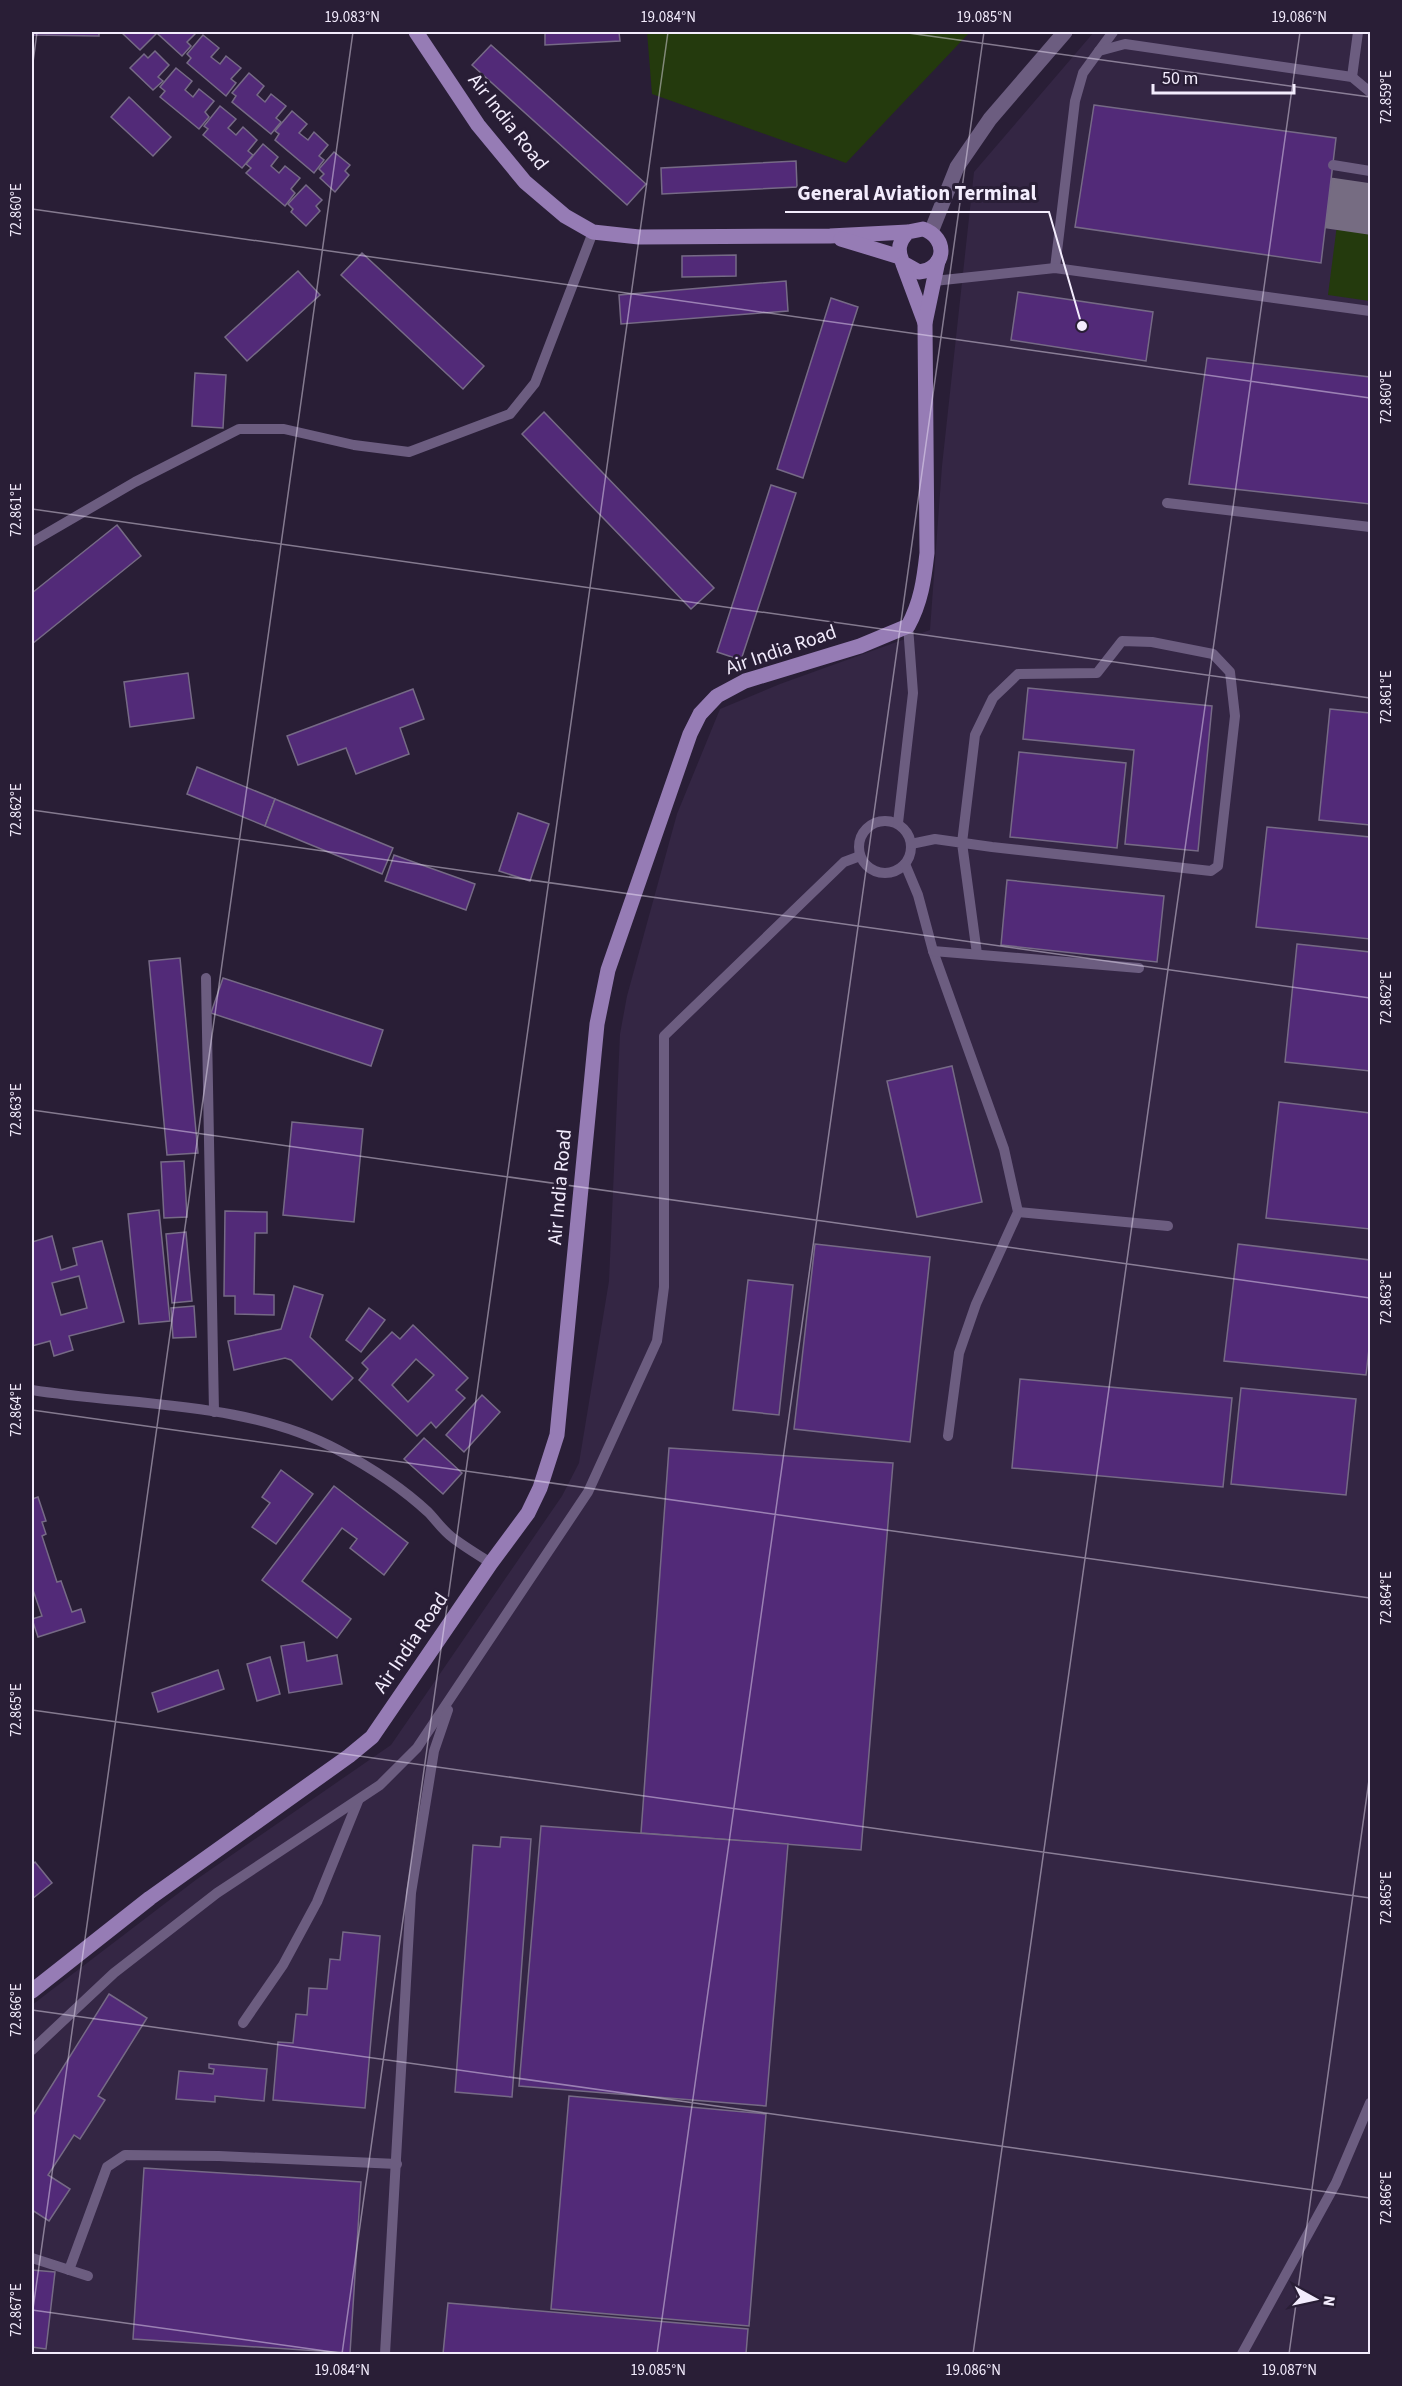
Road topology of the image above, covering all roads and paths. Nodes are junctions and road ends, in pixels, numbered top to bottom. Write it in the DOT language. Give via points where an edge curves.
graph roads {
  1 [pos="416,32"];
  2 [pos="1065,32"];
  3 [pos="1113,32"];
  4 [pos="1358,32"];
  5 [pos="1099,51"];
  6 [pos="1352,77"];
  7 [pos="1371,92"];
  8 [pos="1333,165"];
  9 [pos="1371,171"];
  10 [pos="593,232"];
  11 [pos="908,232"];
  12 [pos="931,232"];
  13 [pos="830,236"];
  14 [pos="901,260"];
  15 [pos="938,261"];
  16 [pos="1055,268"];
  17 [pos="934,281"];
  18 [pos="1371,312"];
  19 [pos="925,323"];
  20 [pos="1167,503"];
  21 [pos="1371,526"];
  22 [pos="32,542"];
  23 [pos="908,626"];
  24 [pos="898,823"];
  25 [pos="962,843"];
  26 [pos="911,844"];
  27 [pos="860,856"];
  28 [pos="905,864"];
  29 [pos="933,951"];
  30 [pos="977,954"];
  31 [pos="1139,968"];
  32 [pos="206,978"];
  33 [pos="1018,1212"];
  34 [pos="1168,1226"];
  35 [pos="32,1390"];
  36 [pos="214,1412"];
  37 [pos="948,1436"];
  38 [pos="491,1563"];
  39 [pos="453,1695"];
  40 [pos="358,1801"];
  41 [pos="32,1991"];
  42 [pos="243,2024"];
  43 [pos="32,2050"];
  44 [pos="1371,2103"];
  45 [pos="397,2164"];
  46 [pos="32,2258"];
  47 [pos="69,2270"];
  48 [pos="88,2276"];
  49 [pos="385,2355"];
  50 [pos="1242,2355"];
  1 -- 10 [label="street, Air India Road" via="478,124 525,182 565,216"];
  2 -- 12 [label="street" via="990,119 957,168"];
  3 -- 5 [label="lane"];
  4 -- 6 [label="lane"];
  5 -- 6 [label="lane" via="1125,44"];
  5 -- 16 [label="lane" via="1083,73 1075,101"];
  6 -- 7 [label="lane"];
  8 -- 9 [label="lane"];
  10 -- 13 [label="street, Air India Road" via="639,237"];
  10 -- 22 [label="lane" via="536,383 510,414 409,452 354,445 284,429 239,429 135,482"];
  11 -- 12 [label="street, Air India Road"];
  11 -- 13 [label="street, Air India Road"];
  11 -- 14 [label="street" via="900,243"];
  12 -- 15 [label="street" via="940,242"];
  13 -- 14 [label="street, Air India Road"];
  14 -- 15 [label="street, Air India Road" via="919,272"];
  14 -- 19 [label="street"];
  15 -- 17 [label="street"];
  16 -- 17 [label="lane"];
  16 -- 18 [label="lane"];
  17 -- 19 [label="street"];
  19 -- 23 [label="street" via="927,553 918,608"];
  20 -- 21 [label="lane"];
  23 -- 24 [label="lane" via="913,693"];
  23 -- 38 [label="street, Air India Road" via="860,646 745,681 717,696 700,714 690,734 608,970 597,1023 557,1435 528,1513"];
  24 -- 26 [label="lane"];
  24 -- 27 [label="lane" via="888,820 869,826 861,838"];
  25 -- 25 [label="lane" via="1211,871 1218,866 1235,716 1230,672 1213,654 1152,642 1122,641 1097,673 1018,674 993,698 975,735"];
  25 -- 26 [label="lane" via="935,839"];
  25 -- 30 [label="lane"];
  26 -- 28 [label="lane"];
  27 -- 28 [label="lane" via="880,873 895,871"];
  27 -- 39 [label="lane" via="844,862 664,1036 664,1287 657,1341 588,1492"];
  28 -- 29 [label="lane"];
  29 -- 30 [label="lane"];
  29 -- 33 [label="lane" via="1004,1149"];
  30 -- 31 [label="lane"];
  32 -- 36 [label="lane"];
  33 -- 34 [label="lane"];
  33 -- 37 [label="lane" via="976,1304 959,1353"];
  35 -- 36 [label="lane"];
  36 -- 38 [label="lane" via="282,1427 336,1448 380,1474 428,1511 451,1537"];
  38 -- 41 [label="street, Air India Road" via="372,1737 150,1898"];
  39 -- 40 [label="lane" via="417,1749"];
  39 -- 45 [label="lane" via="435,1751 411,1893"];
  40 -- 42 [label="lane" via="317,1902 283,1965"];
  40 -- 43 [label="lane" via="217,1893 114,1973"];
  44 -- 50 [label="lane" via="1336,2183"];
  45 -- 47 [label="lane" via="125,2155 107,2167"];
  45 -- 49 [label="lane"];
  46 -- 47 [label="lane"];
  47 -- 48 [label="lane"];
}
